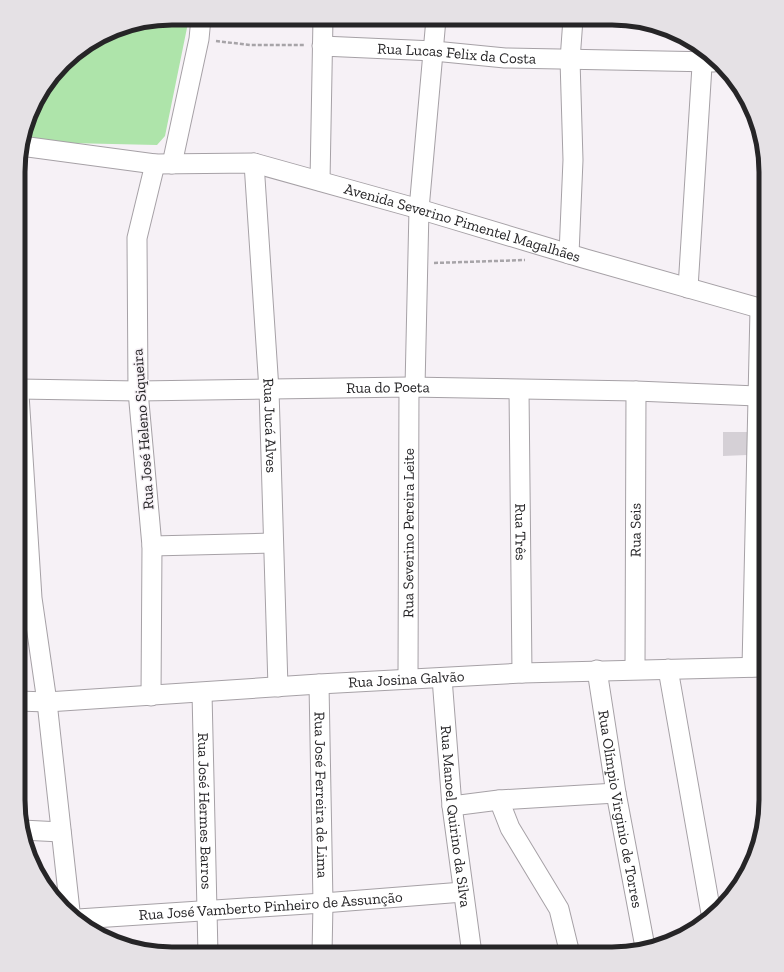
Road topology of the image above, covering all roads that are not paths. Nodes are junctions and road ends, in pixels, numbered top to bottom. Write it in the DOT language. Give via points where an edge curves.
graph roads {
  1 [pos="200,25"];
  2 [pos="322,25"];
  3 [pos="436,25"];
  4 [pos="572,25"];
  5 [pos="322,46"];
  6 [pos="434,51"];
  7 [pos="704,57"];
  8 [pos="707,59"];
  9 [pos="570,60"];
  10 [pos="27,147"];
  11 [pos="254,163"];
  12 [pos="164,164"];
  13 [pos="320,181"];
  14 [pos="419,209"];
  15 [pos="569,254"];
  16 [pos="688,288"];
  17 [pos="759,308"];
  18 [pos="759,367"];
  19 [pos="412,387"];
  20 [pos="25,389"];
  21 [pos="269,390"];
  22 [pos="519,390"];
  23 [pos="138,391"];
  24 [pos="636,391"];
  25 [pos="757,396"];
  26 [pos="25,488"];
  27 [pos="272,543"];
  28 [pos="152,546"];
  29 [pos="759,667"];
  30 [pos="635,669"];
  31 [pos="668,669"];
  32 [pos="596,670"];
  33 [pos="522,673"];
  34 [pos="442,678"];
  35 [pos="408,679"];
  36 [pos="319,684"];
  37 [pos="278,687"];
  38 [pos="202,693"];
  39 [pos="151,696"];
  40 [pos="25,701"];
  41 [pos="47,702"];
  42 [pos="616,793"];
  43 [pos="499,800"];
  44 [pos="452,806"];
  45 [pos="28,830"];
  46 [pos="61,832"];
  47 [pos="463,892"];
  48 [pos="323,903"];
  49 [pos="69,905"];
  50 [pos="207,910"];
  51 [pos="710,910"];
  52 [pos="84,919"];
  53 [pos="644,943"];
  54 [pos="208,947"];
  55 [pos="322,947"];
  56 [pos="471,947"];
  57 [pos="568,947"];
  1 -- 12 [label="street, Rua José Heleno Siqueira" via="199,39"];
  2 -- 5 [label="street"];
  3 -- 6 [label="street, Rua Severino Pereira Leite"];
  4 -- 9 [label="street"];
  5 -- 6 [label="street, Rua Lucas Felix da Costa"];
  5 -- 13 [label="street"];
  6 -- 9 [label="street, Rua Lucas Felix da Costa" via="505,58"];
  6 -- 14 [label="street, Rua Severino Pereira Leite"];
  7 -- 9 [label="street, Rua Lucas Felix da Costa"];
  8 -- 16 [label="street"];
  9 -- 15 [label="street" via="573,160"];
  10 -- 12 [label="street, Avenida Severino Pimentel Magalhães"];
  11 -- 12 [label="street, Avenida Severino Pimentel Magalhães"];
  11 -- 13 [label="street, Avenida Severino Pimentel Magalhães"];
  11 -- 21 [label="street, Rua Jucá Alves"];
  12 -- 23 [label="street, Rua José Heleno Siqueira" via="137,238"];
  13 -- 14 [label="street, Avenida Severino Pimentel Magalhães"];
  14 -- 15 [label="street, Avenida Severino Pimentel Magalhães"];
  14 -- 19 [label="street, Rua Severino Pereira Leite" via="419,263"];
  15 -- 16 [label="street, Avenida Severino Pimentel Magalhães"];
  16 -- 17 [label="street, Avenida Severino Pimentel Magalhães"];
  18 -- 25 [label="street"];
  19 -- 21 [label="street, Rua do Poeta"];
  19 -- 22 [label="street, Rua do Poeta"];
  19 -- 35 [label="street, Rua Severino Pereira Leite"];
  20 -- 23 [label="street, Rua do Poeta"];
  21 -- 23 [label="street, Rua do Poeta"];
  21 -- 27 [label="street, Rua Jucá Alves"];
  22 -- 24 [label="street, Rua do Poeta"];
  22 -- 33 [label="street, Rua Três"];
  23 -- 28 [label="street, Rua José Heleno Siqueira"];
  24 -- 25 [label="street, Rua do Poeta"];
  24 -- 30 [label="street, Rua Seis"];
  25 -- 29 [label="street"];
  26 -- 41 [label="street" via="32,598"];
  27 -- 28 [label="street"];
  27 -- 37 [label="street, Rua Jucá Alves"];
  28 -- 39 [label="street, Rua José Heleno Siqueira"];
  29 -- 31 [label="street, Rua Josina Galvão"];
  30 -- 31 [label="street, Rua Josina Galvão"];
  30 -- 32 [label="street, Rua Josina Galvão"];
  31 -- 51 [label="street"];
  32 -- 33 [label="street, Rua Josina Galvão"];
  32 -- 42 [label="street, Rua Olímpio Virginio de Torres"];
  33 -- 34 [label="street, Rua Josina Galvão"];
  34 -- 35 [label="street, Rua Josina Galvão"];
  34 -- 44 [label="street, Rua Manoel Quirino da Silva"];
  35 -- 36 [label="street, Rua Josina Galvão"];
  36 -- 37 [label="street, Rua Josina Galvão"];
  36 -- 48 [label="street, Rua José Ferreira de Lima"];
  37 -- 38 [label="street, Rua Josina Galvão"];
  38 -- 39 [label="street, Rua Josina Galvão"];
  38 -- 50 [label="street, Rua José Hermes Barros"];
  39 -- 41 [label="street, Rua Josina Galvão"];
  40 -- 41 [label="street, Rua Josina Galvão"];
  41 -- 46 [label="street"];
  42 -- 43 [label="street"];
  42 -- 53 [label="street, Rua Olímpio Virginio de Torres"];
  43 -- 44 [label="street"];
  43 -- 57 [label="street" via="510,828 559,909"];
  44 -- 47 [label="street, Rua Manoel Quirino da Silva"];
  45 -- 46 [label="street"];
  46 -- 49 [label="street"];
  47 -- 48 [label="street, Rua José Vamberto Pinheiro de Assunção"];
  47 -- 56 [label="street, Rua Manoel Quirino da Silva"];
  48 -- 50 [label="street, Rua José Vamberto Pinheiro de Assunção"];
  48 -- 55 [label="street, Rua José Ferreira de Lima"];
  50 -- 52 [label="street, Rua José Vamberto Pinheiro de Assunção"];
  50 -- 54 [label="street, Rua José Hermes Barros"];
}
